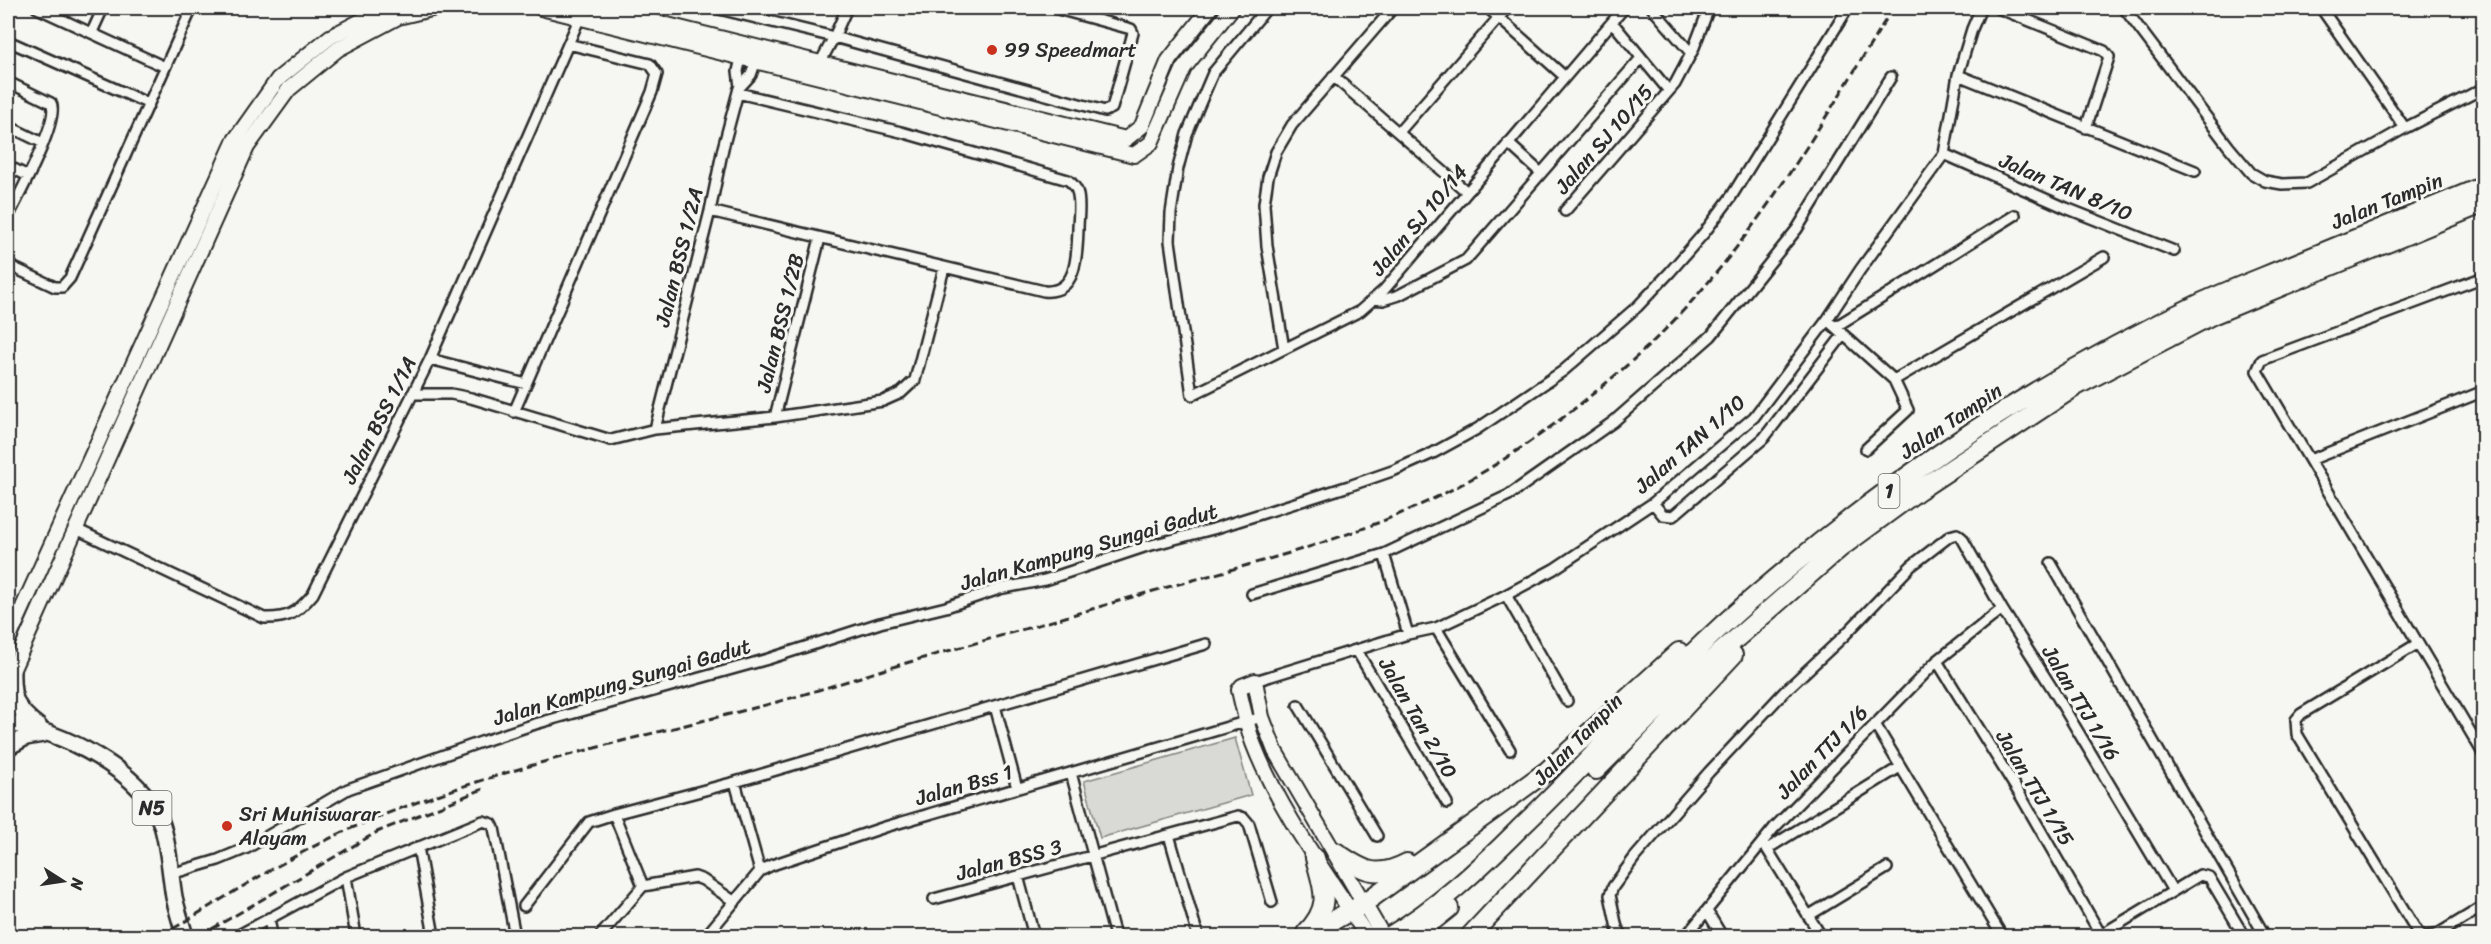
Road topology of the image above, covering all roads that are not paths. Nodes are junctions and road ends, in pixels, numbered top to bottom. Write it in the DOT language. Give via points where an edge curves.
graph roads {
  1 [pos="37,8"];
  2 [pos="102,8"];
  3 [pos="192,8"];
  4 [pos="386,8"];
  5 [pos="436,8"];
  6 [pos="541,8"];
  7 [pos="599,8"];
  8 [pos="715,8"];
  9 [pos="846,8"];
  10 [pos="1054,8"];
  11 [pos="1210,8"];
  12 [pos="1232,8"];
  13 [pos="1267,8"];
  14 [pos="1393,8"];
  15 [pos="1488,8"];
  16 [pos="1507,8"];
  17 [pos="1624,8"];
  18 [pos="1652,8"];
  19 [pos="1709,8"];
  20 [pos="1848,8"];
  21 [pos="1981,8"];
  22 [pos="1998,8"];
  23 [pos="2124,8"];
  24 [pos="2321,8"];
  25 [pos="582,11"];
  26 [pos="631,12"];
  27 [pos="1498,17"];
  28 [pos="1612,22"];
  29 [pos="92,32"];
  30 [pos="834,37"];
  31 [pos="8,41"];
  32 [pos="568,44"];
  33 [pos="745,44"];
  34 [pos="759,47"];
  35 [pos="1691,53"];
  36 [pos="742,58"];
  37 [pos="1641,58"];
  38 [pos="756,62"];
  39 [pos="820,63"];
  40 [pos="165,67"];
  41 [pos="1958,75"];
  42 [pos="1334,76"];
  43 [pos="1565,77"];
  44 [pos="1891,78"];
  45 [pos="8,82"];
  46 [pos="2484,88"];
  47 [pos="739,90"];
  48 [pos="1669,90"];
  49 [pos="147,103"];
  50 [pos="8,126"];
  51 [pos="2086,128"];
  52 [pos="2405,128"];
  53 [pos="1399,132"];
  54 [pos="43,143"];
  55 [pos="1508,143"];
  56 [pos="1944,154"];
  57 [pos="8,166"];
  58 [pos="2195,171"];
  59 [pos="1541,173"];
  60 [pos="28,176"];
  61 [pos="2484,186"];
  62 [pos="1467,192"];
  63 [pos="2484,203"];
  64 [pos="710,211"];
  65 [pos="1565,211"];
  66 [pos="2015,215"];
  67 [pos="8,217"];
  68 [pos="820,238"];
  69 [pos="2174,251"];
  70 [pos="2104,257"];
  71 [pos="8,265"];
  72 [pos="944,268"];
  73 [pos="2484,277"];
  74 [pos="1373,299"];
  75 [pos="1827,320"];
  76 [pos="1835,327"];
  77 [pos="1844,335"];
  78 [pos="1284,349"];
  79 [pos="430,359"];
  80 [pos="1894,380"];
  81 [pos="526,384"];
  82 [pos="2484,391"];
  83 [pos="412,394"];
  84 [pos="514,412"];
  85 [pos="775,417"];
  86 [pos="655,429"];
  87 [pos="1866,449"];
  88 [pos="2310,460"];
  89 [pos="1653,503"];
  90 [pos="76,529"];
  91 [pos="1384,554"];
  92 [pos="2052,562"];
  93 [pos="1252,594"];
  94 [pos="1506,595"];
  95 [pos="2002,609"];
  96 [pos="1767,611"];
  97 [pos="1737,612"];
  98 [pos="1436,628"];
  99 [pos="1408,634"];
  100 [pos="8,640"];
  101 [pos="1206,644"];
  102 [pos="2417,644"];
  103 [pos="1357,651"];
  104 [pos="1937,661"];
  105 [pos="10,676"];
  106 [pos="1255,681"];
  107 [pos="1568,700"];
  108 [pos="1298,705"];
  109 [pos="995,706"];
  110 [pos="1262,717"];
  111 [pos="1247,722"];
  112 [pos="8,723"];
  113 [pos="1875,724"];
  114 [pos="46,733"];
  115 [pos="8,747"];
  116 [pos="1509,750"];
  117 [pos="2484,755"];
  118 [pos="1900,766"];
  119 [pos="1071,772"];
  120 [pos="735,782"];
  121 [pos="1017,788"];
  122 [pos="1447,803"];
  123 [pos="614,814"];
  124 [pos="1169,835"];
  125 [pos="1377,836"];
  126 [pos="1447,844"];
  127 [pos="1765,845"];
  128 [pos="418,847"];
  129 [pos="1336,852"];
  130 [pos="1094,855"];
  131 [pos="1315,858"];
  132 [pos="1887,868"];
  133 [pos="760,871"];
  134 [pos="171,874"];
  135 [pos="1018,876"];
  136 [pos="346,877"];
  137 [pos="643,886"];
  138 [pos="2173,891"];
  139 [pos="934,899"];
  140 [pos="735,902"];
  141 [pos="1272,902"];
  142 [pos="524,906"];
  143 [pos="2484,906"];
  144 [pos="1357,907"];
  145 [pos="1707,911"];
  146 [pos="1492,914"];
  147 [pos="1808,916"];
  148 [pos="269,918"];
  149 [pos="185,936"];
  150 [pos="237,936"];
  151 [pos="272,936"];
  152 [pos="356,936"];
  153 [pos="434,936"];
  154 [pos="514,936"];
  155 [pos="600,936"];
  156 [pos="706,936"];
  157 [pos="1034,936"];
  158 [pos="1115,936"];
  159 [pos="1198,936"];
  160 [pos="1304,936"];
  161 [pos="1367,936"];
  162 [pos="1383,936"];
  163 [pos="1390,936"];
  164 [pos="1414,936"];
  165 [pos="1470,936"];
  166 [pos="1476,936"];
  167 [pos="1623,936"];
  168 [pos="1686,936"];
  169 [pos="1722,936"];
  170 [pos="1821,936"];
  171 [pos="2002,936"];
  172 [pos="2100,936"];
  173 [pos="2244,936"];
  174 [pos="2265,936"];
  175 [pos="2426,936"];
  1 -- 29 [label="street"];
  2 -- 29 [label="street"];
  3 -- 40 [label="street"];
  4 -- 100 [label="street" via="330,37 278,79 235,140"];
  5 -- 90 [label="street" via="398,17 338,49 289,89 247,147"];
  6 -- 25 [label="street"];
  7 -- 26 [label="street"];
  8 -- 30 [label="street"];
  9 -- 30 [label="street"];
  10 -- 30 [label="street" via="1131,29 1130,48 1112,108 1105,111"];
  11 -- 39 [label="street" via="1169,60 1142,126 1126,139"];
  12 -- 38 [label="street" via="1184,68 1151,143 1134,155"];
  13 -- 78 [label="street, Jalan SJ 10/14" via="1213,73 1187,134 1178,168 1170,241 1192,395"];
  14 -- 42 [label="street"];
  15 -- 27 [label="street"];
  16 -- 27 [label="street"];
  17 -- 28 [label="street, Jalan SJ 10/14"];
  18 -- 35 [label="street"];
  19 -- 35 [label="street, Jalan SJ 10/15"];
  20 -- 134 [label="street, Jalan Kampung Sungai Gadut" via="1731,197 1662,280 1563,371 1477,429 1433,453 1349,486 1214,529 481,742 348,789 247,848"];
  21 -- 41 [label="street, Jalan TAN 1/10"];
  22 -- 51 [label="street" via="2104,51 2109,57"];
  23 -- 52 [label="street" via="2229,147 2251,173 2265,181 2307,183"];
  24 -- 52 [label="street"];
  25 -- 32 [label="street, Jalan BSS 1/1A"];
  25 -- 36 [label="street"];
  26 -- 33 [label="street"];
  27 -- 43 [label="street"];
  27 -- 53 [label="street"];
  28 -- 37 [label="street"];
  28 -- 43 [label="street, Jalan SJ 10/14"];
  29 -- 40 [label="street"];
  30 -- 39 [label="street"];
  31 -- 49 [label="street"];
  32 -- 79 [label="street, Jalan BSS 1/1A"];
  32 -- 81 [label="street" via="650,64 657,74"];
  33 -- 34 [label="street"];
  33 -- 36 [label="street"];
  34 -- 38 [label="street"];
  34 -- 39 [label="street"];
  35 -- 48 [label="street, Jalan SJ 10/15"];
  36 -- 38 [label="street"];
  36 -- 47 [label="street"];
  37 -- 48 [label="street"];
  37 -- 59 [label="street"];
  38 -- 47 [label="street"];
  40 -- 49 [label="street"];
  41 -- 51 [label="street"];
  41 -- 56 [label="street, Jalan TAN 1/10"];
  42 -- 53 [label="street"];
  42 -- 78 [label="street" via="1292,125 1276,152 1268,177 1264,204 1267,246"];
  43 -- 55 [label="street, Jalan SJ 10/14"];
  44 -- 91 [label="street" via="1797,229 1711,336 1613,422 1509,495"];
  45 -- 54 [label="street" via="54,107"];
  46 -- 52 [label="street"];
  47 -- 64 [label="street, Jalan BSS 1/2A"];
  47 -- 72 [label="street" via="1068,180 1076,188 1077,257 1066,285 1054,292 1044,291"];
  48 -- 65 [label="street, Jalan SJ 10/15"];
  49 -- 71 [label="street" via="70,278 62,287 55,287"];
  50 -- 54 [label="street"];
  51 -- 58 [label="street"];
  53 -- 62 [label="street"];
  54 -- 60 [label="street"];
  55 -- 59 [label="street"];
  55 -- 62 [label="street, Jalan SJ 10/14"];
  56 -- 69 [label="street, Jalan TAN 8/10"];
  56 -- 75 [label="street, Jalan TAN 1/10"];
  57 -- 60 [label="street"];
  59 -- 74 [label="street" via="1466,260 1400,295"];
  60 -- 67 [label="street"];
  61 -- 97 [label="highway, Jalan Tampin / 1" via="2204,302 2072,369 1909,476"];
  62 -- 74 [label="street, Jalan SJ 10/14"];
  63 -- 96 [label="highway, Jalan Tampin / 1" via="2212,315 2076,386 1919,490 1840,548"];
  64 -- 68 [label="street"];
  64 -- 86 [label="street, Jalan BSS 1/2A"];
  66 -- 76 [label="street"];
  68 -- 72 [label="street"];
  68 -- 85 [label="street, Jalan BSS 1/2B"];
  70 -- 80 [label="street"];
  72 -- 85 [label="street" via="915,380 901,393 883,401"];
  73 -- 88 [label="street" via="2262,360 2257,371"];
  74 -- 78 [label="street, Jalan SJ 10/14" via="1360,310"];
  75 -- 76 [label="street"];
  75 -- 89 [label="street, Jalan TAN 1/10" via="1754,417"];
  76 -- 77 [label="street"];
  77 -- 80 [label="street"];
  77 -- 89 [label="street" via="1764,438 1673,516 1663,515"];
  79 -- 81 [label="street"];
  79 -- 83 [label="street, Jalan BSS 1/1A"];
  80 -- 87 [label="street" via="1908,411"];
  81 -- 84 [label="street"];
  82 -- 88 [label="street"];
  83 -- 84 [label="street" via="451,394"];
  83 -- 90 [label="street, Jalan BSS 1/1A" via="313,594 301,609 281,619 264,618"];
  84 -- 86 [label="street" via="611,440"];
  85 -- 86 [label="street"];
  88 -- 102 [label="street"];
  89 -- 94 [label="street, Jalan TAN 1/10" via="1554,569"];
  90 -- 105 [label="street"];
  91 -- 93 [label="street"];
  91 -- 99 [label="street"];
  92 -- 174 [label="street"];
  94 -- 98 [label="street, Jalan TAN 1/10"];
  94 -- 107 [label="street"];
  95 -- 104 [label="street, Jalan TTJ 1/6"];
  95 -- 138 [label="street, Jalan TTJ 1/16"];
  95 -- 167 [label="street, Jalan TTJ 1/16" via="1957,534 1911,566 1784,692 1635,857 1610,896"];
  96 -- 146 [label="highway" via="1754,633"];
  96 -- 164 [label="highway, Jalan Tampin / 1"];
  97 -- 126 [label="highway" via="1677,652 1548,771"];
  97 -- 163 [label="highway, Jalan Tampin / 1" via="1490,858"];
  98 -- 99 [label="street, Jalan TAN 1/10"];
  98 -- 116 [label="street"];
  99 -- 103 [label="street, Jalan TAN 1/10"];
  101 -- 109 [label="street"];
  102 -- 117 [label="street"];
  102 -- 175 [label="street" via="2301,714 2296,727 2412,924"];
  103 -- 106 [label="street, Jalan TAN 1/10"];
  103 -- 122 [label="street, Jalan Tan 2/10"];
  104 -- 113 [label="street, Jalan TTJ 1/6"];
  104 -- 172 [label="street, Jalan TTJ 1/15" via="2022,798"];
  105 -- 114 [label="main road" via="21,713"];
  106 -- 110 [label="street"];
  106 -- 111 [label="street" via="1239,690"];
  108 -- 125 [label="street"];
  109 -- 120 [label="street"];
  109 -- 121 [label="street"];
  110 -- 111 [label="street, Jalan Bss 1"];
  110 -- 129 [label="street" via="1292,784"];
  111 -- 119 [label="street, Jalan Bss 1"];
  111 -- 131 [label="street" via="1267,774"];
  112 -- 114 [label="main road, N5"];
  113 -- 118 [label="street"];
  113 -- 127 [label="street, Jalan TTJ 1/6" via="1774,828"];
  114 -- 115 [label="main road" via="26,737"];
  114 -- 134 [label="main road, N5" via="96,755 140,790 161,822"];
  118 -- 127 [label="street"];
  118 -- 171 [label="street"];
  119 -- 121 [label="street, Jalan Bss 1"];
  119 -- 130 [label="street"];
  120 -- 123 [label="street"];
  120 -- 133 [label="street"];
  121 -- 133 [label="street, Jalan Bss 1" via="877,829"];
  123 -- 137 [label="street"];
  123 -- 142 [label="street" via="589,822"];
  124 -- 130 [label="street, Jalan BSS 3"];
  124 -- 141 [label="street, Jalan BSS 3" via="1238,816 1244,818"];
  124 -- 159 [label="street"];
  126 -- 129 [label="highway" via="1393,870 1375,873"];
  126 -- 144 [label="highway"];
  127 -- 145 [label="street, Jalan TTJ 1/6"];
  127 -- 147 [label="street"];
  128 -- 136 [label="street"];
  128 -- 153 [label="street"];
  128 -- 154 [label="street" via="479,822 488,822 494,828"];
  129 -- 144 [label="street"];
  130 -- 135 [label="street, Jalan BSS 3"];
  130 -- 158 [label="street"];
  131 -- 144 [label="street"];
  131 -- 160 [label="highway" via="1324,893 1323,907"];
  132 -- 147 [label="street"];
  133 -- 140 [label="street"];
  134 -- 149 [label="main road, N5"];
  135 -- 139 [label="street, Jalan BSS 3"];
  135 -- 157 [label="street"];
  136 -- 148 [label="street"];
  136 -- 152 [label="street"];
  137 -- 140 [label="street" via="695,877"];
  137 -- 155 [label="street"];
  138 -- 172 [label="street"];
  138 -- 173 [label="street" via="2200,875 2209,877"];
  140 -- 156 [label="street"];
  143 -- 175 [label="street" via="2436,935"];
  144 -- 160 [label="highway"];
  144 -- 161 [label="street"];
  144 -- 162 [label="street"];
  145 -- 168 [label="street, Jalan TTJ 1/6"];
  145 -- 169 [label="street"];
  146 -- 165 [label="highway"];
  146 -- 166 [label="highway"];
  147 -- 170 [label="street"];
  148 -- 150 [label="street"];
  148 -- 151 [label="street"];
}
